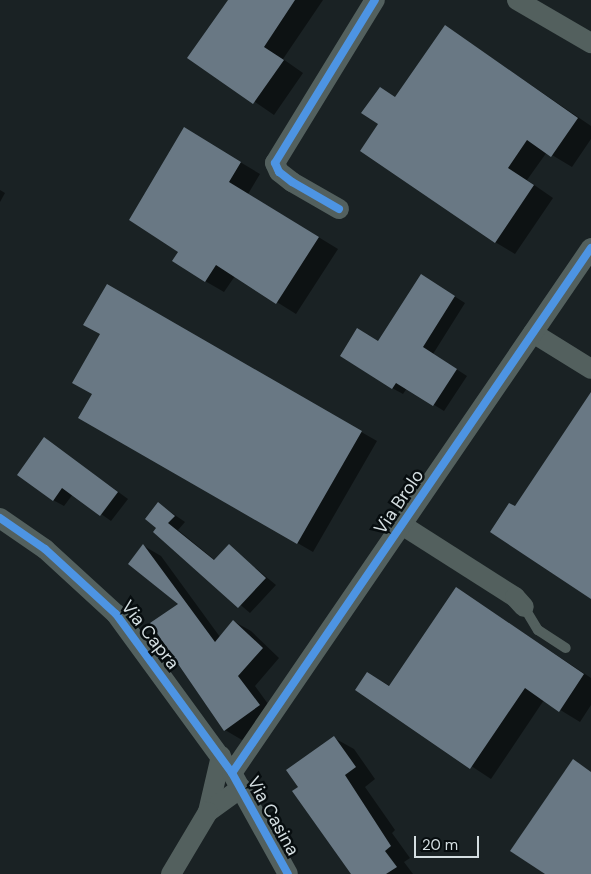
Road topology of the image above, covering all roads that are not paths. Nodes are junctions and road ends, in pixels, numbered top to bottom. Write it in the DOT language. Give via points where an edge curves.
graph roads {
  1 [pos="375,0"];
  2 [pos="517,0"];
  3 [pos="591,44"];
  4 [pos="339,209"];
  5 [pos="591,248"];
  6 [pos="534,333"];
  7 [pos="591,369"];
  8 [pos="0,518"];
  9 [pos="402,525"];
  10 [pos="524,607"];
  11 [pos="566,648"];
  12 [pos="231,772"];
  13 [pos="208,812"];
  14 [pos="171,874"];
  15 [pos="288,874"];
  1 -- 4 [label="street" via="274,163 279,172 292,182"];
  2 -- 3 [label="street"];
  5 -- 6 [label="street, Via Brolo"];
  6 -- 7 [label="street"];
  6 -- 9 [label="street, Via Brolo"];
  8 -- 12 [label="street, Via Capra" via="45,549 116,614"];
  9 -- 10 [label="street, Via Brolo" via="515,597"];
  9 -- 12 [label="street, Via Brolo"];
  10 -- 11 [label="lane" via="538,630"];
  12 -- 13 [label="street, Via Brolo"];
  12 -- 13 [label="street, Via Brolo"];
  12 -- 15 [label="street, Via Casina"];
  13 -- 14 [label="street, Via Brolo"];
}
